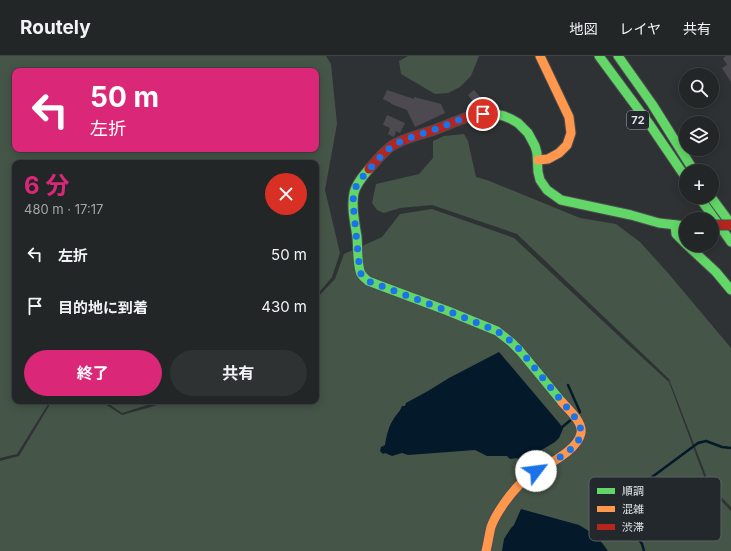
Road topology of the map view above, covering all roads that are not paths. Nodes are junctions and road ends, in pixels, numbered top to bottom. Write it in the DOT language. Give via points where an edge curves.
graph roads {
  1 [pos="540,56"];
  2 [pos="592,56"];
  3 [pos="599,56"];
  4 [pos="608,56"];
  5 [pos="618,56"];
  6 [pos="538,160"];
  7 [pos="688,164"];
  8 [pos="689,164"];
  9 [pos="679,169"];
  10 [pos="679,172"];
  11 [pos="704,204"];
  12 [pos="716,204"];
  13 [pos="731,224"];
  14 [pos="675,225"];
  15 [pos="679,225"];
  16 [pos="719,225"];
  17 [pos="679,237"];
  18 [pos="731,242"];
  19 [pos="696,252"];
  20 [pos="731,290"];
  21 [pos="486,551"];
  1 -- 6 [label="main road" via="569,116 571,133 559,153 548,159"];
  2 -- 10 [label="main road, 72" via="646,132"];
  3 -- 9 [label="main road, 72"];
  4 -- 7 [label="main road, 72"];
  5 -- 8 [label="main road, 72" via="652,104"];
  6 -- 14 [label="main road" via="538,176 541,182 561,200"];
  6 -- 21 [label="main road" via="532,139 518,123 504,116 483,114 461,119 403,140 391,147 358,182 353,200 361,274 368,281 497,331 520,350 577,420 582,431 576,445 520,483 491,526"];
  11 -- 18 [label="main road"];
  12 -- 13 [label="main road"];
  13 -- 16 [label="main road, bridge"];
  14 -- 15 [label="main road"];
  14 -- 17 [label="main road"];
  19 -- 20 [label="main road" via="726,281"];
}
